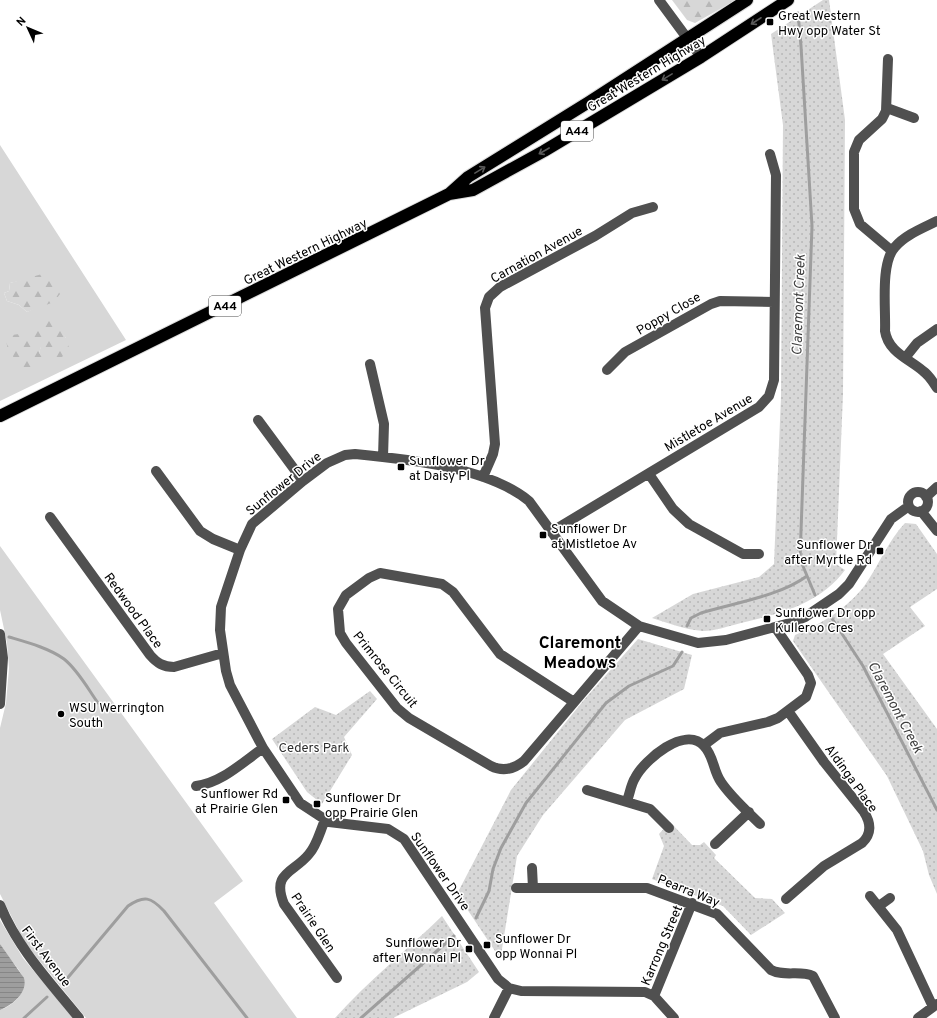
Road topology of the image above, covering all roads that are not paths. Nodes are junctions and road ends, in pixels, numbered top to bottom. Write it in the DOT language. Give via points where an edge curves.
graph roads {
  1 [pos="659,0"];
  2 [pos="747,0"];
  3 [pos="788,0"];
  4 [pos="687,38"];
  5 [pos="701,57"];
  6 [pos="888,59"];
  7 [pos="887,108"];
  8 [pos="914,118"];
  9 [pos="770,154"];
  10 [pos="449,194"];
  11 [pos="653,207"];
  12 [pos="937,221"];
  13 [pos="892,251"];
  14 [pos="774,302"];
  15 [pos="937,329"];
  16 [pos="905,358"];
  17 [pos="370,364"];
  18 [pos="607,370"];
  19 [pos="937,388"];
  20 [pos="0,416"];
  21 [pos="258,420"];
  22 [pos="383,457"];
  23 [pos="156,471"];
  24 [pos="649,474"];
  25 [pos="483,477"];
  26 [pos="303,481"];
  27 [pos="937,487"];
  28 [pos="926,497"];
  29 [pos="909,506"];
  30 [pos="921,511"];
  31 [pos="50,517"];
  32 [pos="937,531"];
  33 [pos="551,532"];
  34 [pos="240,550"];
  35 [pos="759,554"];
  36 [pos="639,626"];
  37 [pos="775,627"];
  38 [pos="0,634"];
  39 [pos="223,653"];
  40 [pos="1,679"];
  41 [pos="574,702"];
  42 [pos="0,704"];
  43 [pos="788,711"];
  44 [pos="704,745"];
  45 [pos="263,748"];
  46 [pos="196,786"];
  47 [pos="587,790"];
  48 [pos="627,801"];
  49 [pos="749,812"];
  50 [pos="325,820"];
  51 [pos="760,824"];
  52 [pos="669,828"];
  53 [pos="716,844"];
  54 [pos="532,868"];
  55 [pos="516,888"];
  56 [pos="533,888"];
  57 [pos="870,896"];
  58 [pos="890,898"];
  59 [pos="786,899"];
  60 [pos="692,903"];
  61 [pos="0,905"];
  62 [pos="879,906"];
  63 [pos="337,978"];
  64 [pos="509,988"];
  65 [pos="654,996"];
  66 [pos="935,1005"];
  67 [pos="79,1018"];
  68 [pos="494,1018"];
  69 [pos="674,1018"];
  70 [pos="835,1018"];
  71 [pos="918,1018"];
  1 -- 4 [label="street"];
  2 -- 4 [label="highway, Great Western Highway / A44"];
  3 -- 5 [label="highway, Great Western Highway / A44, one-way"];
  4 -- 5 [label="street"];
  10 -- 4 [label="highway, Great Western Highway / A44, one-way" via="468,177"];
  5 -- 10 [label="highway, Great Western Highway / A44, one-way" via="499,176 473,190"];
  6 -- 7 [label="street"];
  7 -- 8 [label="street"];
  7 -- 13 [label="street" via="882,119 862,136 855,147 854,209 860,224"];
  9 -- 14 [label="street, Mistletoe Avenue" via="776,175"];
  10 -- 20 [label="highway, Great Western Highway / A44"];
  11 -- 25 [label="street, Carnation Avenue" via="632,213 500,287 489,297 485,308 495,444"];
  12 -- 13 [label="street" via="905,238"];
  13 -- 16 [label="street" via="886,267 886,336 892,348"];
  14 -- 18 [label="street, Poppy Close" via="720,301 711,304 625,352"];
  14 -- 24 [label="street, Mistletoe Avenue" via="774,380 767,400 760,407"];
  15 -- 16 [label="street" via="917,343"];
  16 -- 19 [label="street" via="926,373"];
  17 -- 22 [label="street" via="384,424"];
  21 -- 26 [label="street"];
  22 -- 25 [label="street, Sunflower Drive" via="415,460"];
  22 -- 26 [label="street, Sunflower Drive" via="345,455 327,463"];
  23 -- 34 [label="street" via="200,531"];
  24 -- 33 [label="street, Mistletoe Avenue"];
  24 -- 35 [label="street" via="673,509 689,524 743,554"];
  25 -- 33 [label="street, Sunflower Drive" via="525,498"];
  26 -- 34 [label="street, Sunflower Drive" via="252,524"];
  27 -- 28 [label="street"];
  28 -- 29 [label="street" via="921,493 915,493 908,500"];
  28 -- 30 [label="street" via="927,505"];
  29 -- 30 [label="street" via="913,510"];
  29 -- 37 [label="street, Sunflower Drive" via="891,519 855,577 839,594 805,617"];
  30 -- 32 [label="street"];
  31 -- 39 [label="street, Redwood Place" via="158,663 174,667"];
  33 -- 36 [label="street, Sunflower Drive" via="598,597"];
  34 -- 39 [label="street, Sunflower Drive" via="220,614"];
  36 -- 37 [label="street, Sunflower Drive" via="698,643 720,641"];
  36 -- 41 [label="street, Primrose Circuit"];
  37 -- 43 [label="street" via="811,683 806,697"];
  38 -- 40 [label="street"];
  39 -- 45 [label="street, Sunflower Drive" via="230,685"];
  40 -- 42 [label="street"];
  41 -- 41 [label="street, Primrose Circuit" via="521,763 508,769 495,768 400,711 343,638 337,613 340,603 346,595 369,578 380,574 442,584 453,592 500,654"];
  43 -- 44 [label="street" via="771,721 717,735"];
  43 -- 59 [label="street, Aldinga Place" via="864,812 870,828 867,838 862,843 824,866"];
  44 -- 48 [label="street" via="697,741 685,740 661,750 635,777"];
  44 -- 49 [label="street" via="720,781"];
  45 -- 46 [label="street" via="217,780 207,785"];
  45 -- 50 [label="street, Sunflower Drive" via="300,803"];
  47 -- 48 [label="street"];
  48 -- 52 [label="street" via="650,809"];
  49 -- 51 [label="street"];
  49 -- 53 [label="street"];
  50 -- 63 [label="street, Prairie Glen" via="309,855 287,872 281,890 284,904"];
  50 -- 64 [label="street, Sunflower Drive" via="388,829 404,839 498,979"];
  54 -- 56 [label="street"];
  55 -- 56 [label="street, Pearra Way"];
  56 -- 60 [label="street, Pearra Way" via="647,888"];
  57 -- 62 [label="street"];
  58 -- 62 [label="street"];
  60 -- 65 [label="street, Karrong Street"];
  60 -- 70 [label="street, Pearra Way" via="722,918 772,970 813,976"];
  61 -- 67 [label="street, First Avenue" via="9,926 32,961"];
  62 -- 66 [label="street" via="897,930"];
  64 -- 65 [label="street" via="522,991 636,990"];
  64 -- 68 [label="street"];
  65 -- 69 [label="street"];
  66 -- 71 [label="street"];
}
